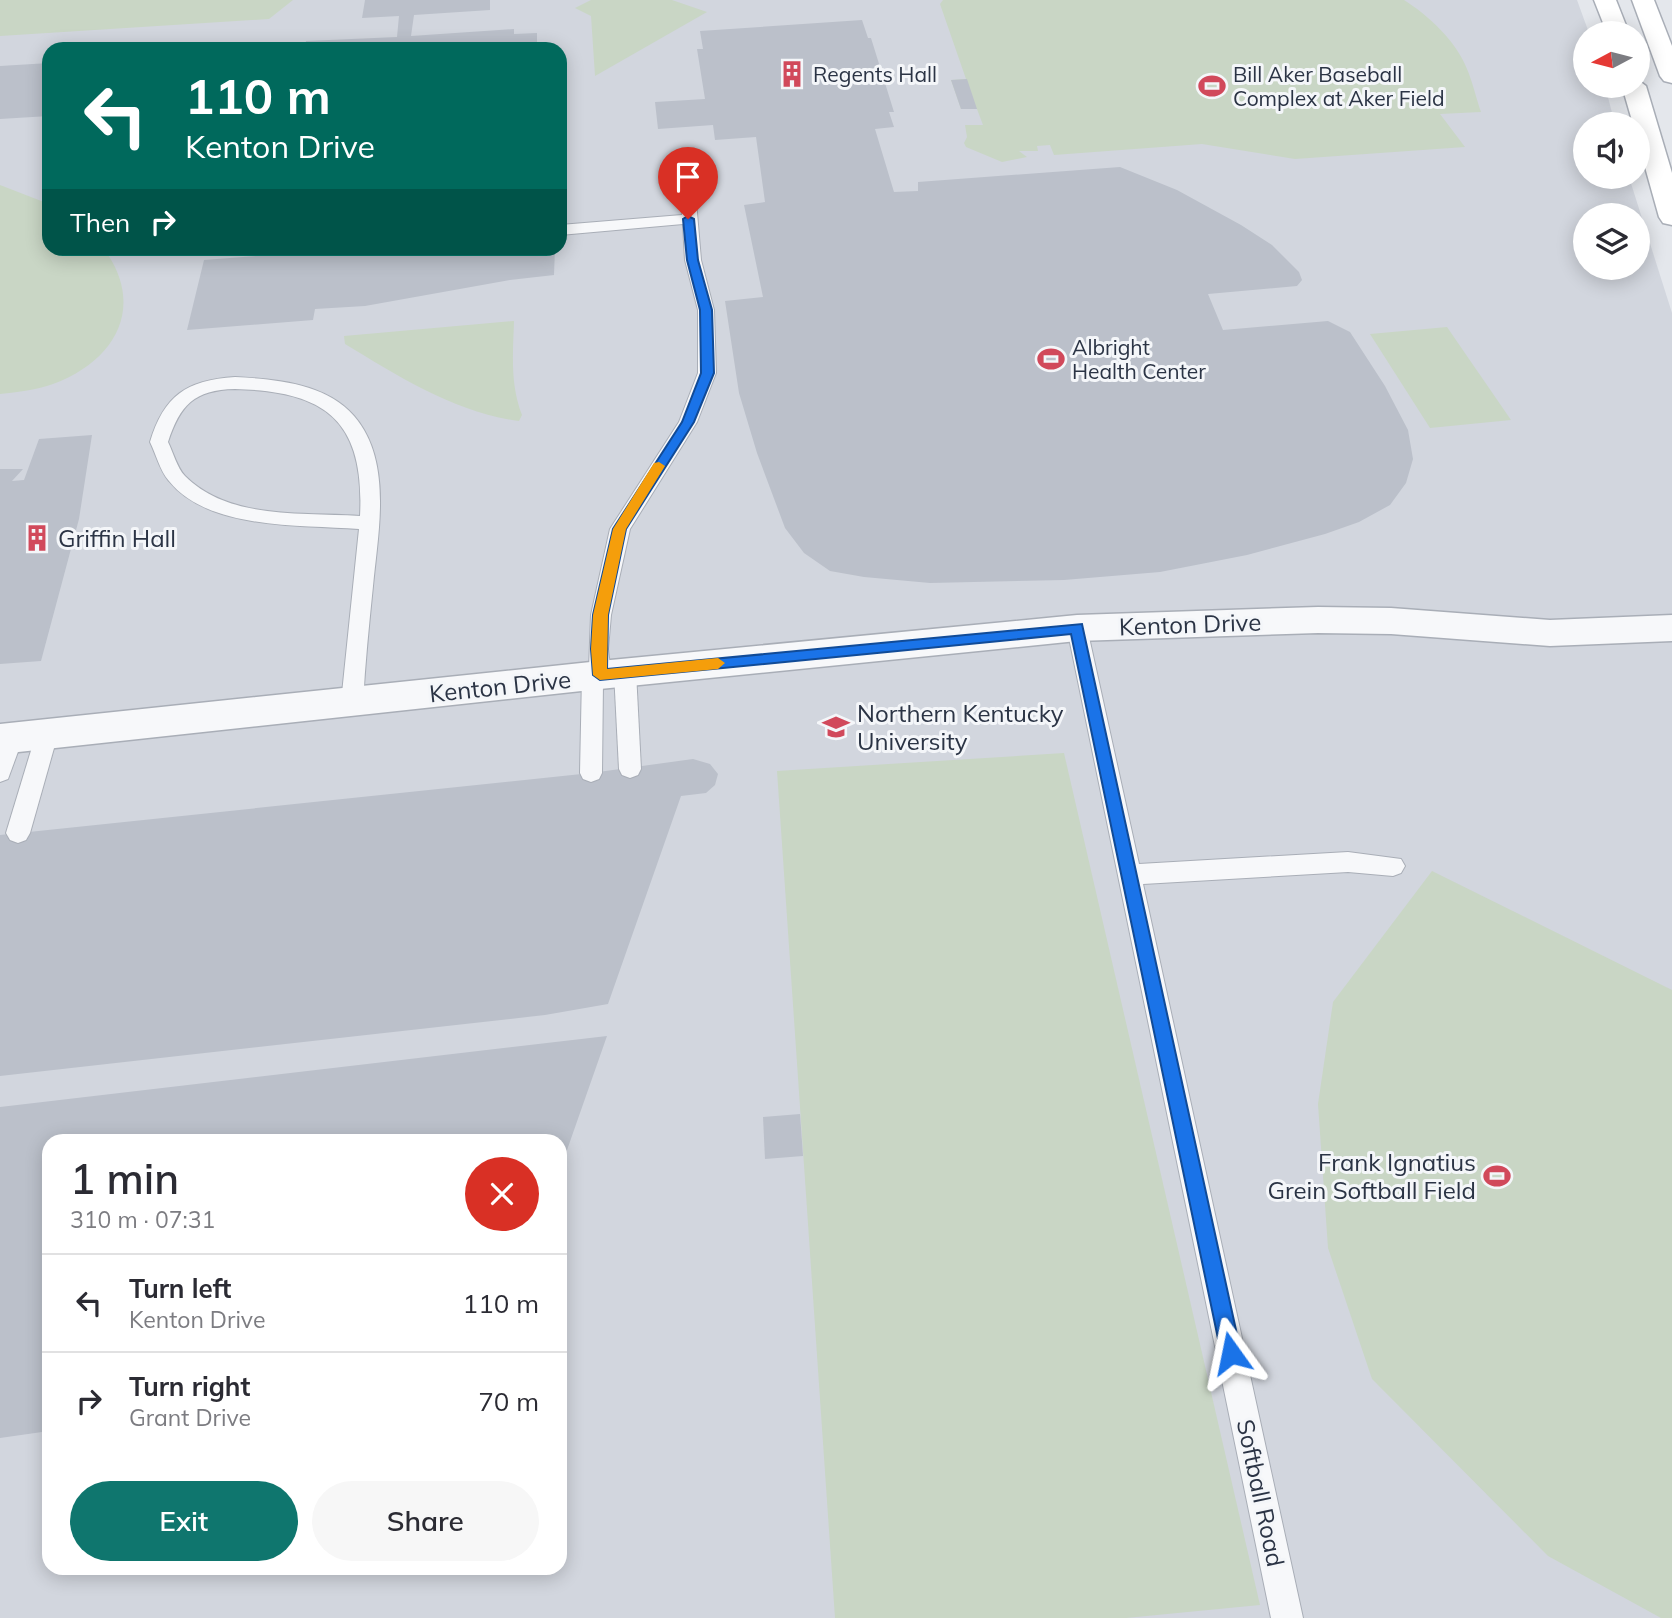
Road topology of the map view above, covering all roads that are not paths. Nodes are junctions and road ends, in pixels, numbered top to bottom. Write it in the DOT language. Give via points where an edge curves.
graph roads {
  1 [pos="1605,0"];
  2 [pos="1643,0"];
  3 [pos="1613,21"];
  4 [pos="1672,76"];
  5 [pos="1637,98"];
  6 [pos="685,153"];
  7 [pos="1672,218"];
  8 [pos="688,219"];
  9 [pos="567,229"];
  10 [pos="369,523"];
  11 [pos="1077,628"];
  12 [pos="1672,628"];
  13 [pos="606,674"];
  14 [pos="352,703"];
  15 [pos="47,734"];
  16 [pos="6,738"];
  17 [pos="629,769"];
  18 [pos="0,773"];
  19 [pos="591,773"];
  20 [pos="18,833"];
  21 [pos="1393,866"];
  22 [pos="1129,875"];
  23 [pos="1287,1618"];
  1 -- 3 [label="main road"];
  2 -- 4 [label="main road"];
  5 -- 7 [label="main road"];
  6 -- 8 [label="lane"];
  8 -- 9 [label="lane"];
  8 -- 13 [label="lane" via="706,310 708,373 688,422 620,529 601,615 598,649"];
  10 -- 10 [label="lane" via="369,472 356,433 339,412 315,398 278,386 224,383 196,390 170,411 159,442 176,478 209,503 246,515"];
  10 -- 14 [label="lane"];
  11 -- 12 [label="street, Kenton Drive" via="1318,620 1550,632"];
  11 -- 13 [label="street, Kenton Drive"];
  11 -- 22 [label="lane, Softball Road"];
  13 -- 14 [label="street, Kenton Drive"];
  13 -- 17 [label="lane"];
  13 -- 19 [label="lane"];
  14 -- 15 [label="street, Kenton Drive"];
  15 -- 16 [label="street, Kenton Drive"];
  15 -- 20 [label="lane"];
  16 -- 18 [label="lane"];
  21 -- 22 [label="lane" via="1348,862"];
  22 -- 23 [label="lane, Softball Road"];
}
